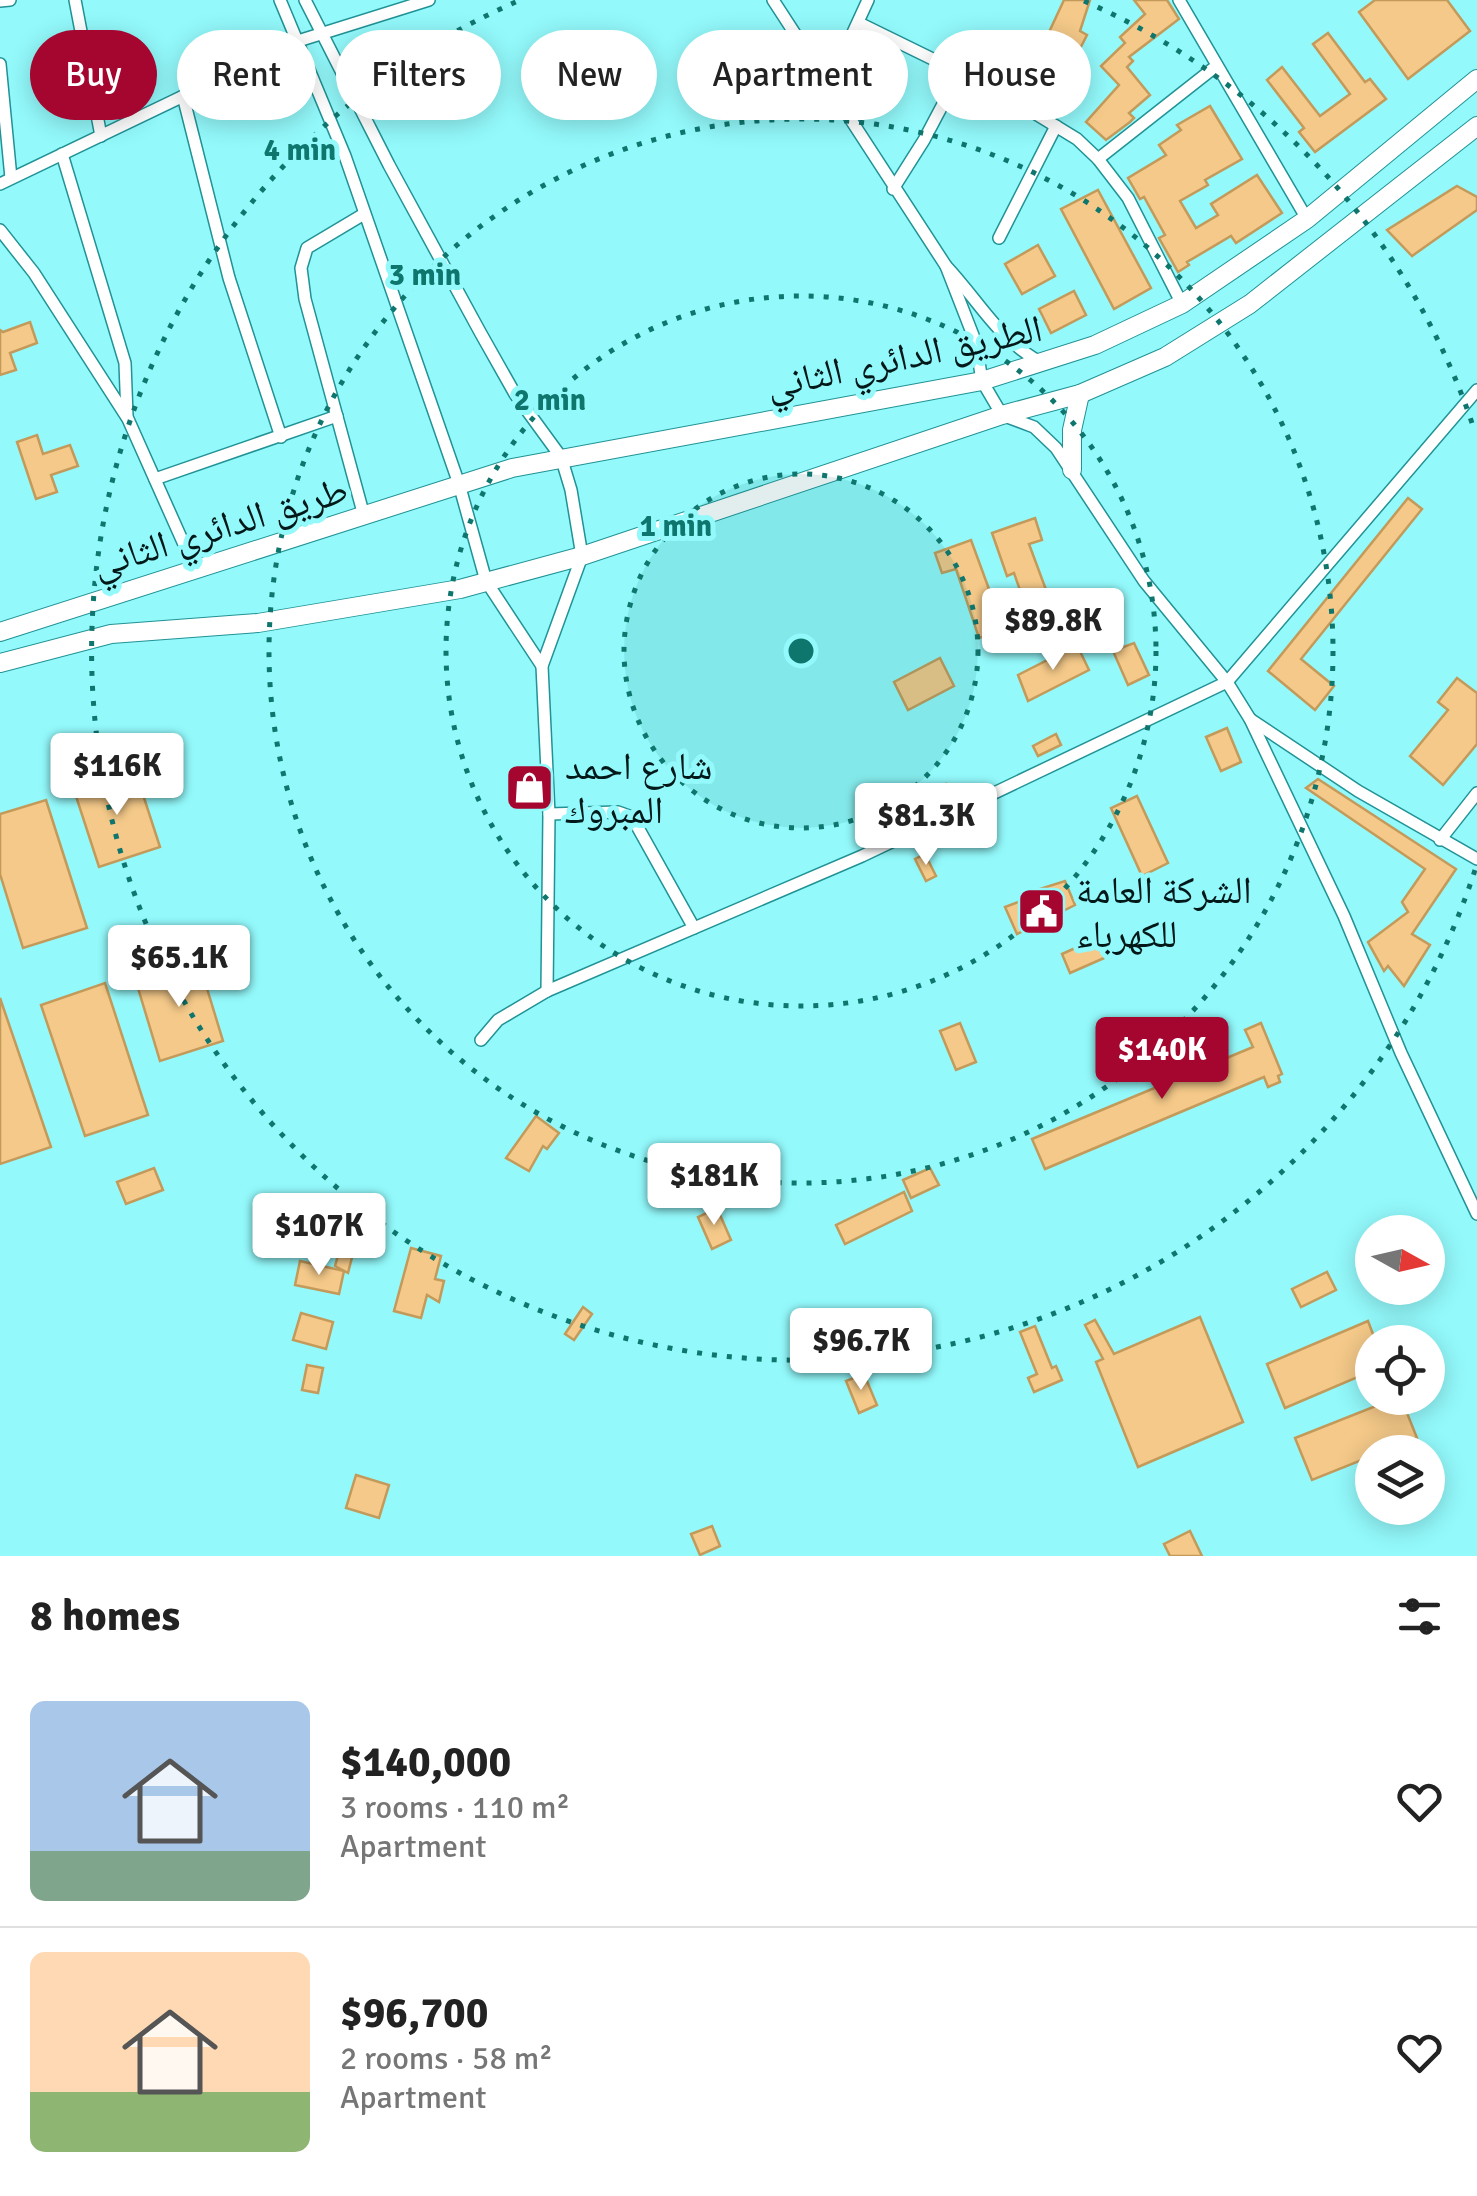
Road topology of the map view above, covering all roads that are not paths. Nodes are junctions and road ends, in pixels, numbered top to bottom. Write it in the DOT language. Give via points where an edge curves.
graph roads {
  1 [pos="10,0"];
  2 [pos="75,0"];
  3 [pos="280,0"];
  4 [pos="305,0"];
  5 [pos="430,0"];
  6 [pos="772,0"];
  7 [pos="868,0"];
  8 [pos="1178,0"];
  9 [pos="0,1"];
  10 [pos="859,22"];
  11 [pos="293,30"];
  12 [pos="791,30"];
  13 [pos="855,30"];
  14 [pos="321,34"];
  15 [pos="316,36"];
  16 [pos="928,56"];
  17 [pos="0,64"];
  18 [pos="1215,67"];
  19 [pos="1477,79"];
  20 [pos="316,85"];
  21 [pos="177,99"];
  22 [pos="189,120"];
  23 [pos="849,120"];
  24 [pos="933,120"];
  25 [pos="1045,120"];
  26 [pos="1056,126"];
  27 [pos="1477,126"];
  28 [pos="101,136"];
  29 [pos="62,154"];
  30 [pos="1098,158"];
  31 [pos="6,181"];
  32 [pos="893,189"];
  33 [pos="364,214"];
  34 [pos="1307,219"];
  35 [pos="0,230"];
  36 [pos="999,238"];
  37 [pos="946,266"];
  38 [pos="1182,304"];
  39 [pos="1040,362"];
  40 [pos="982,381"];
  41 [pos="1477,390"];
  42 [pos="1080,394"];
  43 [pos="1002,415"];
  44 [pos="337,416"];
  45 [pos="128,419"];
  46 [pos="281,437"];
  47 [pos="560,457"];
  48 [pos="1072,470"];
  49 [pos="155,479"];
  50 [pos="460,484"];
  51 [pos="364,516"];
  52 [pos="582,556"];
  53 [pos="195,569"];
  54 [pos="486,582"];
  55 [pos="0,632"];
  56 [pos="0,663"];
  57 [pos="542,666"];
  58 [pos="1227,682"];
  59 [pos="1250,718"];
  60 [pos="1477,793"];
  61 [pos="549,814"];
  62 [pos="1440,840"];
  63 [pos="1477,859"];
  64 [pos="694,928"];
  65 [pos="547,991"];
  66 [pos="480,1040"];
  67 [pos="1477,1214"];
  1 -- 9 [label="street"];
  2 -- 28 [label="street"];
  3 -- 11 [label="street"];
  4 -- 14 [label="street"];
  5 -- 14 [label="street"];
  6 -- 12 [label="street"];
  7 -- 10 [label="street"];
  8 -- 18 [label="street"];
  10 -- 13 [label="street"];
  10 -- 16 [label="street"];
  14 -- 15 [label="street"];
  14 -- 47 [label="street" via="488,347"];
  17 -- 31 [label="street"];
  18 -- 30 [label="street"];
  18 -- 34 [label="street"];
  19 -- 34 [label="main road, الطريق الدائري الثاني"];
  20 -- 33 [label="street"];
  21 -- 28 [label="street"];
  22 -- 46 [label="street" via="229,278"];
  23 -- 32 [label="street"];
  24 -- 32 [label="street"];
  25 -- 26 [label="street"];
  26 -- 30 [label="street"];
  26 -- 36 [label="street"];
  27 -- 42 [label="main road, الطريق الدائري الثاني" via="1250,304 1166,357"];
  28 -- 29 [label="street"];
  29 -- 31 [label="street"];
  29 -- 45 [label="street" via="124,363"];
  30 -- 38 [label="street" via="1128,198"];
  32 -- 37 [label="street"];
  33 -- 44 [label="street" via="307,248 301,268"];
  33 -- 50 [label="street"];
  34 -- 38 [label="main road, الطريق الدائري الثاني"];
  35 -- 45 [label="street"];
  37 -- 39 [label="street" via="1007,340"];
  37 -- 40 [label="street" via="976,343"];
  38 -- 39 [label="main road, الطريق الدائري الثاني" via="1095,345"];
  39 -- 40 [label="main road, الطريق الدائري الثاني"];
  40 -- 43 [label="street"];
  40 -- 47 [label="main road, الطريق الدائري الثاني"];
  41 -- 58 [label="street"];
  42 -- 43 [label="main road, الطريق الدائري الثاني"];
  42 -- 48 [label="main road"];
  43 -- 48 [label="street" via="1034,427"];
  43 -- 52 [label="main road, الطريق الدائري الثاني"];
  44 -- 46 [label="street"];
  44 -- 51 [label="street"];
  45 -- 49 [label="street"];
  46 -- 49 [label="street"];
  47 -- 50 [label="main road, الطريق الدائري الثاني"];
  47 -- 52 [label="street"];
  48 -- 58 [label="street" via="1144,581"];
  49 -- 53 [label="street"];
  50 -- 51 [label="main road, طريق الدائري الثاني"];
  50 -- 54 [label="street"];
  51 -- 53 [label="main road, طريق الدائري الثاني"];
  52 -- 54 [label="main road, الطريق الدائري الثاني"];
  52 -- 57 [label="street"];
  53 -- 55 [label="main road, طريق الدائري الثاني"];
  54 -- 56 [label="main road" via="258,623 111,634"];
  54 -- 57 [label="street"];
  57 -- 61 [label="street"];
  58 -- 59 [label="street"];
  58 -- 64 [label="street" via="862,856"];
  59 -- 62 [label="street"];
  59 -- 67 [label="street"];
  60 -- 62 [label="street"];
  61 -- 64 [label="street" via="632,816"];
  61 -- 65 [label="street"];
  62 -- 63 [label="street"];
  64 -- 65 [label="street"];
  65 -- 66 [label="street" via="498,1020"];
}
